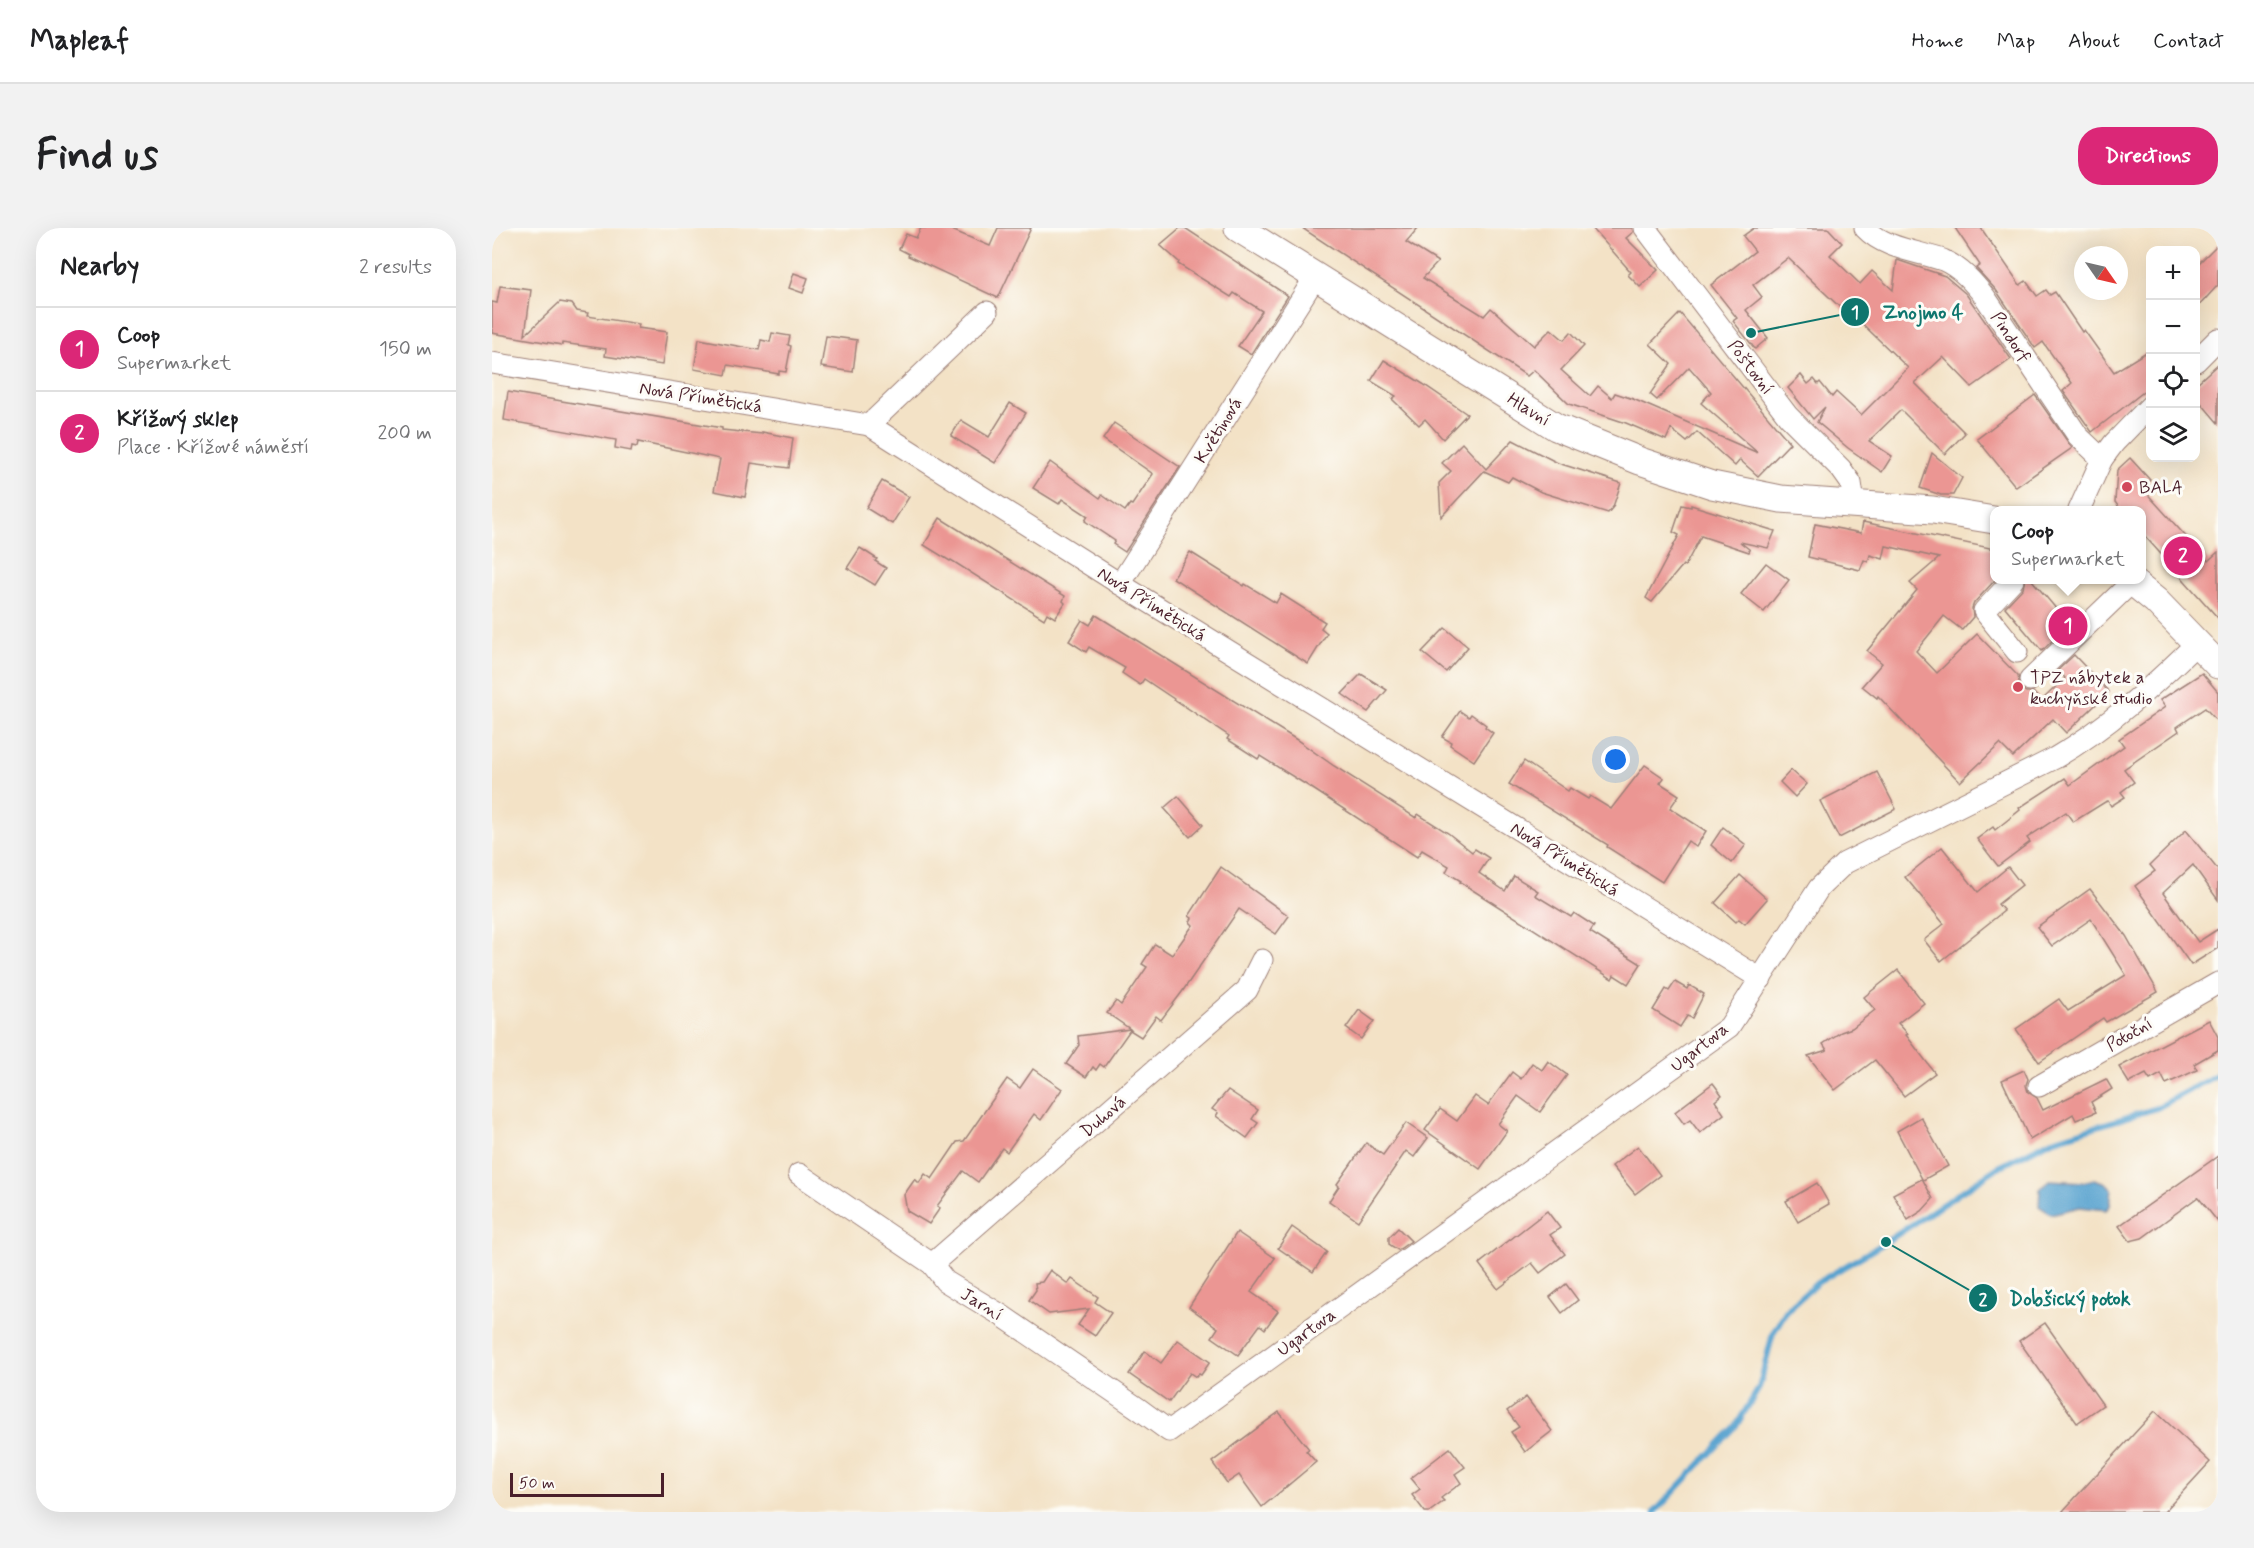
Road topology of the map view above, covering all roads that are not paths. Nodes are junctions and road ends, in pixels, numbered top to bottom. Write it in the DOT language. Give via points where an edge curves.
graph roads {
  1 [pos="1238,228"];
  2 [pos="1645,228"];
  3 [pos="1865,228"];
  4 [pos="1316,276"];
  5 [pos="987,312"];
  6 [pos="2218,339"];
  7 [pos="2200,357"];
  8 [pos="492,363"];
  9 [pos="2149,408"];
  10 [pos="869,425"];
  11 [pos="2102,459"];
  12 [pos="1854,503"];
  13 [pos="2081,506"];
  14 [pos="1990,519"];
  15 [pos="1120,584"];
  16 [pos="2008,584"];
  17 [pos="2128,584"];
  18 [pos="2135,584"];
  19 [pos="2197,643"];
  20 [pos="2017,652"];
  21 [pos="2218,664"];
  22 [pos="2030,680"];
  23 [pos="1263,960"];
  24 [pos="1761,980"];
  25 [pos="2218,983"];
  26 [pos="2040,1086"];
  27 [pos="799,1174"];
  28 [pos="932,1264"];
  29 [pos="1169,1431"];
  1 -- 4 [label="main road, Hlavní"];
  2 -- 12 [label="street, Poštovní" via="1788,416 1841,469 1851,483"];
  3 -- 11 [label="street, Pindorf" via="1896,247 1944,261 1970,278 2078,436"];
  4 -- 12 [label="main road, Hlavní" via="1556,427 1712,485 1781,499"];
  4 -- 15 [label="street, Květinová"];
  5 -- 10 [label="street"];
  6 -- 7 [label="street"];
  8 -- 10 [label="street, Nová Přímětická"];
  9 -- 11 [label="street"];
  10 -- 15 [label="street, Nová Přímětická"];
  11 -- 13 [label="street"];
  12 -- 14 [label="main road, Hlavní"];
  15 -- 24 [label="street, Nová Přímětická"];
  16 -- 20 [label="street" via="1984,611"];
  17 -- 22 [label="street"];
  18 -- 19 [label="main road"];
  19 -- 21 [label="main road"];
  19 -- 24 [label="street, Ugartova" via="2133,703 2078,745 1845,863 1819,888"];
  23 -- 28 [label="street, Duhová" via="1247,990"];
  24 -- 29 [label="street, Ugartova" via="1729,1028"];
  25 -- 26 [label="street, Potoční"];
  27 -- 28 [label="street, Jarní"];
  28 -- 29 [label="street, Jarní" via="945,1281"];
}
